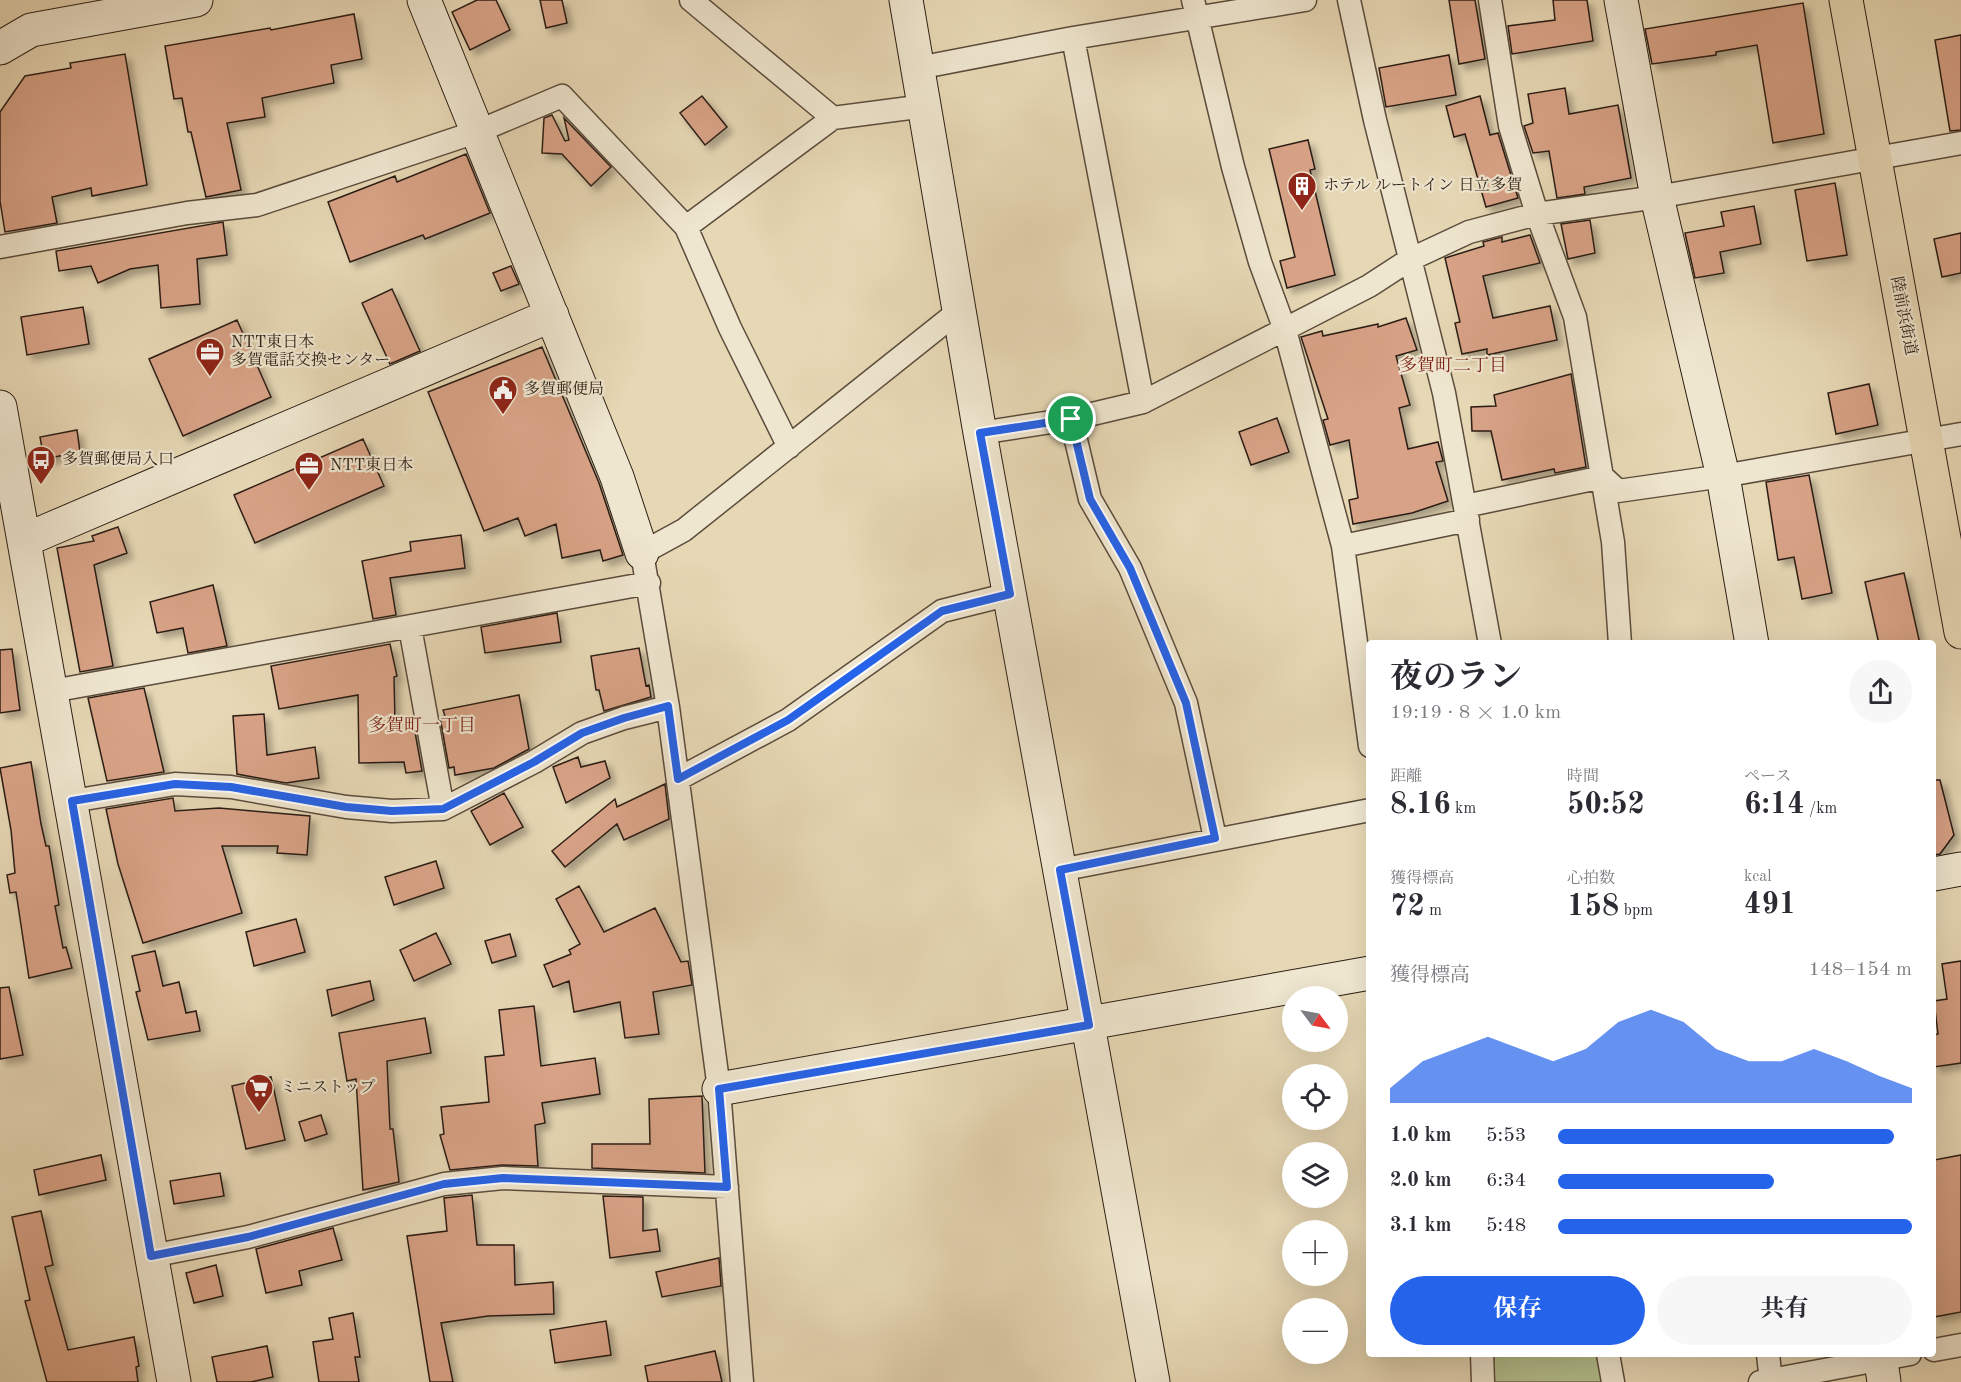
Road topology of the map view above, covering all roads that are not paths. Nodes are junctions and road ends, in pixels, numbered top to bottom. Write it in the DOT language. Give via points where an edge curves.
graph roads {
  1 [pos="196,0"];
  2 [pos="424,0"];
  3 [pos="691,0"];
  4 [pos="906,0"];
  5 [pos="1305,0"];
  6 [pos="1349,0"];
  7 [pos="1490,0"];
  8 [pos="1621,0"];
  9 [pos="1846,0"];
  10 [pos="1195,10"];
  11 [pos="0,23"];
  12 [pos="31,30"];
  13 [pos="1073,38"];
  14 [pos="0,48"];
  15 [pos="918,68"];
  16 [pos="925,106"];
  17 [pos="833,118"];
  18 [pos="479,131"];
  19 [pos="1961,143"];
  20 [pos="1873,160"];
  21 [pos="1657,197"];
  22 [pos="1537,214"];
  23 [pos="686,227"];
  24 [pos="0,246"];
  25 [pos="1409,260"];
  26 [pos="960,310"];
  27 [pos="552,315"];
  28 [pos="1285,330"];
  29 [pos="1143,402"];
  30 [pos="0,407"];
  31 [pos="1071,419"];
  32 [pos="980,433"];
  33 [pos="1961,434"];
  34 [pos="1926,441"];
  35 [pos="789,447"];
  36 [pos="1723,476"];
  37 [pos="1603,477"];
  38 [pos="1466,513"];
  39 [pos="25,540"];
  40 [pos="1343,546"];
  41 [pos="646,568"];
  42 [pos="1010,594"];
  43 [pos="410,627"];
  44 [pos="1961,632"];
  45 [pos="1489,640"];
  46 [pos="1620,640"];
  47 [pos="1751,640"];
  48 [pos="52,691"];
  49 [pos="668,706"];
  50 [pos="1366,716"];
  51 [pos="678,779"];
  52 [pos="72,801"];
  53 [pos="443,809"];
  54 [pos="1366,811"];
  55 [pos="1215,838"];
  56 [pos="1961,869"];
  57 [pos="1060,870"];
  58 [pos="1936,874"];
  59 [pos="1366,974"];
  60 [pos="1089,1025"];
  61 [pos="719,1089"];
  62 [pos="727,1187"];
  63 [pos="151,1256"];
  64 [pos="1961,1345"];
  65 [pos="1936,1350"];
  66 [pos="1482,1357"];
  67 [pos="1609,1357"];
  68 [pos="1768,1357"];
  69 [pos="1889,1363"];
  70 [pos="1767,1381"];
  71 [pos="174,1382"];
  72 [pos="742,1382"];
  73 [pos="1153,1382"];
  74 [pos="1483,1382"];
  75 [pos="1613,1382"];
  1 -- 12 [label="street"];
  2 -- 18 [label="street"];
  3 -- 17 [label="street"];
  4 -- 15 [label="street"];
  5 -- 10 [label="street"];
  6 -- 25 [label="street"];
  7 -- 22 [label="street" via="1510,126"];
  8 -- 21 [label="street"];
  9 -- 20 [label="highway, 陸前浜街道"];
  10 -- 13 [label="street"];
  10 -- 28 [label="street" via="1233,168 1260,262"];
  11 -- 12 [label="street"];
  12 -- 14 [label="street"];
  13 -- 15 [label="street"];
  13 -- 29 [label="street"];
  15 -- 16 [label="street"];
  16 -- 17 [label="street"];
  16 -- 26 [label="street"];
  17 -- 23 [label="street"];
  18 -- 23 [label="street" via="562,96"];
  18 -- 24 [label="street" via="258,205 187,213"];
  18 -- 27 [label="street"];
  19 -- 20 [label="street"];
  20 -- 21 [label="street"];
  20 -- 34 [label="highway, 陸前浜街道"];
  21 -- 22 [label="street"];
  21 -- 36 [label="street"];
  22 -- 25 [label="street" via="1469,232"];
  22 -- 37 [label="street" via="1575,317"];
  23 -- 35 [label="street"];
  25 -- 28 [label="street"];
  25 -- 38 [label="street" via="1444,393"];
  26 -- 32 [label="street"];
  26 -- 35 [label="street"];
  27 -- 39 [label="street"];
  27 -- 41 [label="street" via="617,477"];
  28 -- 29 [label="street"];
  28 -- 40 [label="street"];
  29 -- 31 [label="street"];
  30 -- 39 [label="street"];
  31 -- 32 [label="street"];
  31 -- 55 [label="street" via="1090,499 1130,568 1186,703"];
  32 -- 42 [label="street"];
  33 -- 34 [label="street"];
  34 -- 36 [label="street"];
  34 -- 44 [label="highway, 陸前浜街道"];
  35 -- 41 [label="street" via="684,530"];
  36 -- 37 [label="street" via="1618,491"];
  36 -- 47 [label="street"];
  37 -- 38 [label="street"];
  37 -- 46 [label="street"];
  38 -- 40 [label="street"];
  38 -- 45 [label="street"];
  39 -- 48 [label="street"];
  40 -- 50 [label="street"];
  41 -- 43 [label="street"];
  41 -- 49 [label="street"];
  42 -- 51 [label="street" via="942,611 788,720"];
  42 -- 57 [label="street"];
  43 -- 48 [label="street"];
  43 -- 53 [label="street"];
  48 -- 52 [label="street"];
  49 -- 51 [label="street"];
  49 -- 53 [label="street" via="582,733"];
  51 -- 61 [label="street"];
  52 -- 53 [label="street" via="175,784 231,787 346,807 392,811"];
  52 -- 63 [label="street"];
  54 -- 55 [label="street"];
  55 -- 57 [label="street"];
  56 -- 58 [label="street"];
  57 -- 60 [label="street"];
  59 -- 60 [label="street"];
  60 -- 61 [label="street"];
  60 -- 73 [label="street"];
  61 -- 62 [label="street"];
  62 -- 63 [label="street" via="503,1178 444,1184 248,1237"];
  62 -- 72 [label="street"];
  63 -- 71 [label="street"];
  64 -- 65 [label="street"];
  66 -- 74 [label="street"];
  67 -- 75 [label="street"];
  68 -- 70 [label="street"];
  69 -- 70 [label="street"];
}
